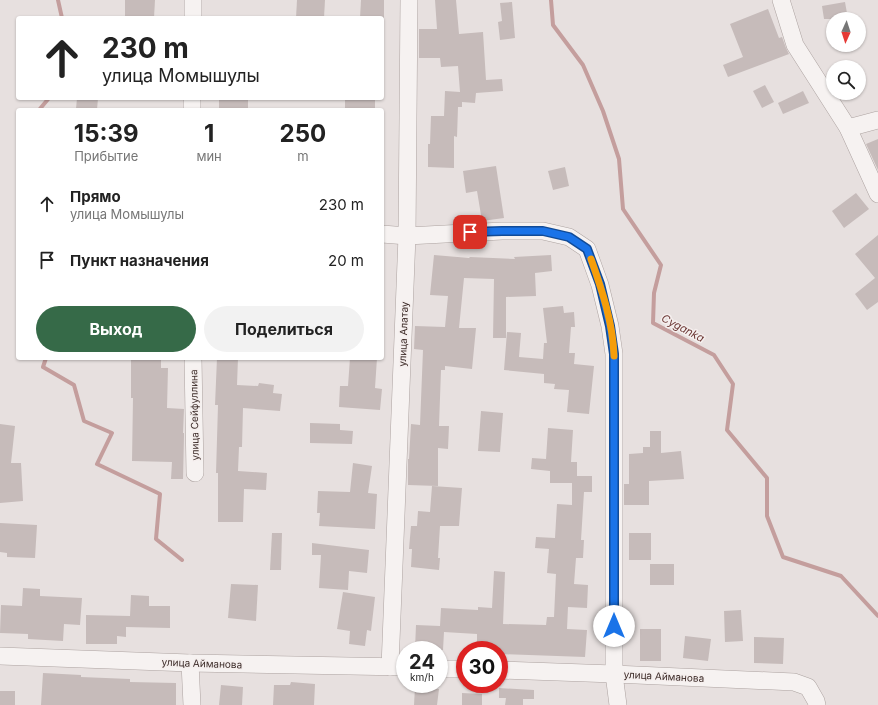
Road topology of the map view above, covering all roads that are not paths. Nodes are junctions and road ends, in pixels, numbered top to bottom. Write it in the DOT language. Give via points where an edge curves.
graph roads {
  1 [pos="193,0"];
  2 [pos="409,0"];
  3 [pos="781,0"];
  4 [pos="193,16"];
  5 [pos="878,120"];
  6 [pos="848,128"];
  7 [pos="878,194"];
  8 [pos="384,234"];
  9 [pos="407,236"];
  10 [pos="193,360"];
  11 [pos="195,473"];
  12 [pos="398,641"];
  13 [pos="0,656"];
  14 [pos="190,663"];
  15 [pos="396,667"];
  16 [pos="508,670"];
  17 [pos="614,674"];
  18 [pos="192,705"];
  19 [pos="618,705"];
  20 [pos="817,705"];
  1 -- 4 [label="street"];
  2 -- 9 [label="street, улица Алатау"];
  3 -- 6 [label="street" via="795,46"];
  5 -- 6 [label="street"];
  6 -- 7 [label="street"];
  8 -- 9 [label="street"];
  9 -- 12 [label="street, улица Алатау"];
  9 -- 17 [label="street" via="543,231 569,237 587,249 600,284 614,354"];
  10 -- 11 [label="street, улица Сейфуллина"];
  13 -- 14 [label="street, улица Айманова"];
  14 -- 15 [label="street, улица Айманова"];
  14 -- 18 [label="street"];
  16 -- 17 [label="street, улица Айманова"];
  17 -- 19 [label="street"];
  17 -- 20 [label="street, улица Айманова" via="794,682 808,687"];
}
